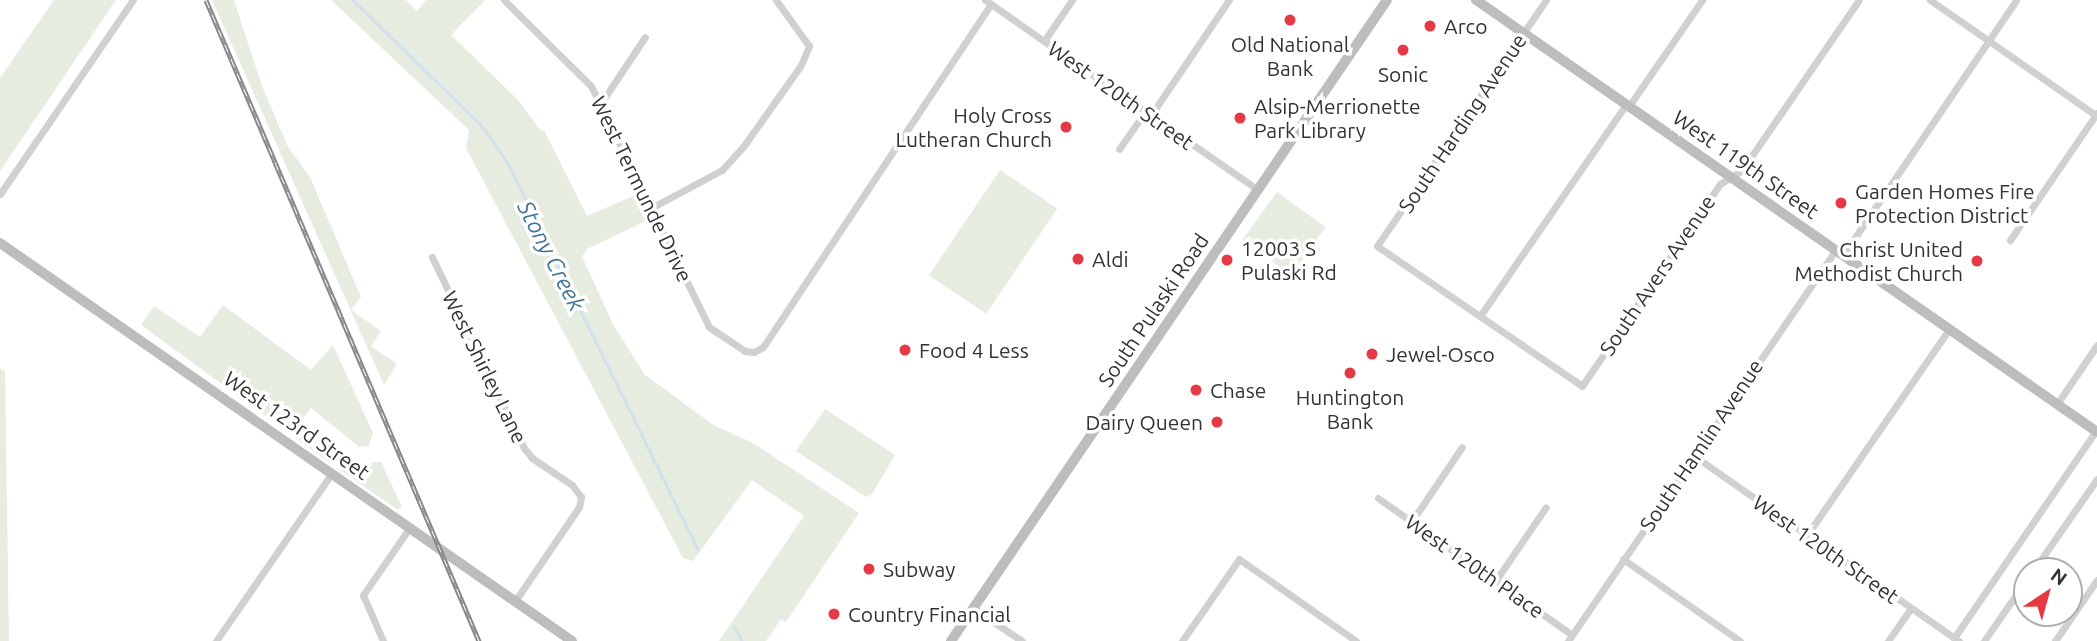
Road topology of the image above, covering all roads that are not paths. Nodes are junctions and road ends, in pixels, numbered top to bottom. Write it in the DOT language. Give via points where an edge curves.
graph roads {
  1 [pos="133,0"];
  2 [pos="776,0"];
  3 [pos="1072,0"];
  4 [pos="1229,0"];
  5 [pos="1387,0"];
  6 [pos="1476,0"];
  7 [pos="1546,0"];
  8 [pos="1702,0"];
  9 [pos="1859,0"];
  10 [pos="1930,0"];
  11 [pos="2016,0"];
  12 [pos="509,2"];
  13 [pos="988,2"];
  14 [pos="1524,33"];
  15 [pos="645,37"];
  16 [pos="1989,40"];
  17 [pos="1044,41"];
  18 [pos="601,103"];
  19 [pos="1628,105"];
  20 [pos="1148,113"];
  21 [pos="2096,114"];
  22 [pos="1119,149"];
  23 [pos="1731,177"];
  24 [pos="1258,190"];
  25 [pos="0,194"];
  26 [pos="651,208"];
  27 [pos="2010,240"];
  28 [pos="0,243"];
  29 [pos="1839,252"];
  30 [pos="432,257"];
  31 [pos="1480,316"];
  32 [pos="1949,329"];
  33 [pos="2097,345"];
  34 [pos="2057,404"];
  35 [pos="2097,431"];
  36 [pos="1462,447"];
  37 [pos="1693,455"];
  38 [pos="332,472"];
  39 [pos="2097,479"];
  40 [pos="1378,498"];
  41 [pos="1546,507"];
  42 [pos="1412,521"];
  43 [pos="410,527"];
  44 [pos="1807,536"];
  45 [pos="2043,557"];
  46 [pos="1623,559"];
  47 [pos="1496,580"];
  48 [pos="2097,580"];
  49 [pos="2013,599"];
  50 [pos="515,601"];
  51 [pos="973,608"];
  52 [pos="1911,608"];
  53 [pos="1570,638"];
  54 [pos="1956,639"];
  55 [pos="216,641"];
  56 [pos="383,641"];
  57 [pos="572,641"];
  58 [pos="951,641"];
  59 [pos="1022,641"];
  60 [pos="1182,641"];
  61 [pos="1356,641"];
  62 [pos="1740,641"];
  63 [pos="1888,641"];
  64 [pos="1984,641"];
  65 [pos="2055,641"];
  1 -- 25 [label="street"];
  2 -- 26 [label="street" via="809,46 786,86 722,170"];
  3 -- 17 [label="street"];
  4 -- 20 [label="street"];
  5 -- 24 [label="street, South Pulaski Road"];
  6 -- 14 [label="street, West 119th Street"];
  7 -- 14 [label="street, South Harding Avenue"];
  8 -- 19 [label="street"];
  9 -- 23 [label="street, South Avers Avenue" via="1742,170"];
  10 -- 16 [label="street"];
  11 -- 16 [label="street, South Hamlin Avenue"];
  12 -- 18 [label="street, West Termunde Drive" via="575,68"];
  13 -- 17 [label="street, West 120th Street"];
  13 -- 26 [label="street, West Termunde Drive" via="762,347 754,352 709,327"];
  14 -- 19 [label="street, West 119th Street"];
  14 -- 31 [label="street, South Harding Avenue" via="1377,246"];
  15 -- 18 [label="street"];
  16 -- 21 [label="street"];
  16 -- 29 [label="street, South Hamlin Avenue"];
  17 -- 20 [label="street, West 120th Street"];
  18 -- 26 [label="street, West Termunde Drive"];
  19 -- 23 [label="street, West 119th Street"];
  19 -- 31 [label="street"];
  20 -- 22 [label="street"];
  20 -- 24 [label="street, West 120th Street"];
  21 -- 27 [label="street"];
  23 -- 29 [label="street, West 119th Street"];
  23 -- 31 [label="street, South Avers Avenue" via="1720,184 1582,386"];
  24 -- 51 [label="street, South Pulaski Road"];
  28 -- 38 [label="street, West 123rd Street"];
  29 -- 32 [label="street, West 119th Street"];
  29 -- 37 [label="street, South Hamlin Avenue"];
  30 -- 50 [label="street, West Shirley Lane" via="524,448 581,497 579,507"];
  32 -- 34 [label="street, West 119th Street"];
  32 -- 44 [label="street"];
  33 -- 34 [label="street"];
  34 -- 35 [label="street, West 119th Street"];
  35 -- 54 [label="street"];
  36 -- 42 [label="street"];
  37 -- 44 [label="street, West 120th Street"];
  37 -- 46 [label="street, South Hamlin Avenue"];
  38 -- 43 [label="street, West 123rd Street"];
  38 -- 55 [label="street"];
  39 -- 45 [label="street"];
  40 -- 42 [label="street, West 120th Place"];
  41 -- 47 [label="street"];
  42 -- 47 [label="street, West 120th Place"];
  43 -- 50 [label="street, West 123rd Street"];
  43 -- 56 [label="street" via="363,595"];
  44 -- 52 [label="street, West 120th Street"];
  46 -- 53 [label="street, South Hamlin Avenue"];
  46 -- 62 [label="street"];
  47 -- 53 [label="street, West 120th Place"];
  48 -- 65 [label="street"];
  49 -- 64 [label="street"];
  50 -- 57 [label="street, West 123rd Street"];
  51 -- 58 [label="street, South Pulaski Road"];
  51 -- 59 [label="street"];
  52 -- 54 [label="street, West 120th Street"];
  52 -- 63 [label="street"];
  60 -- 61 [label="street" via="1239,559"];
}
